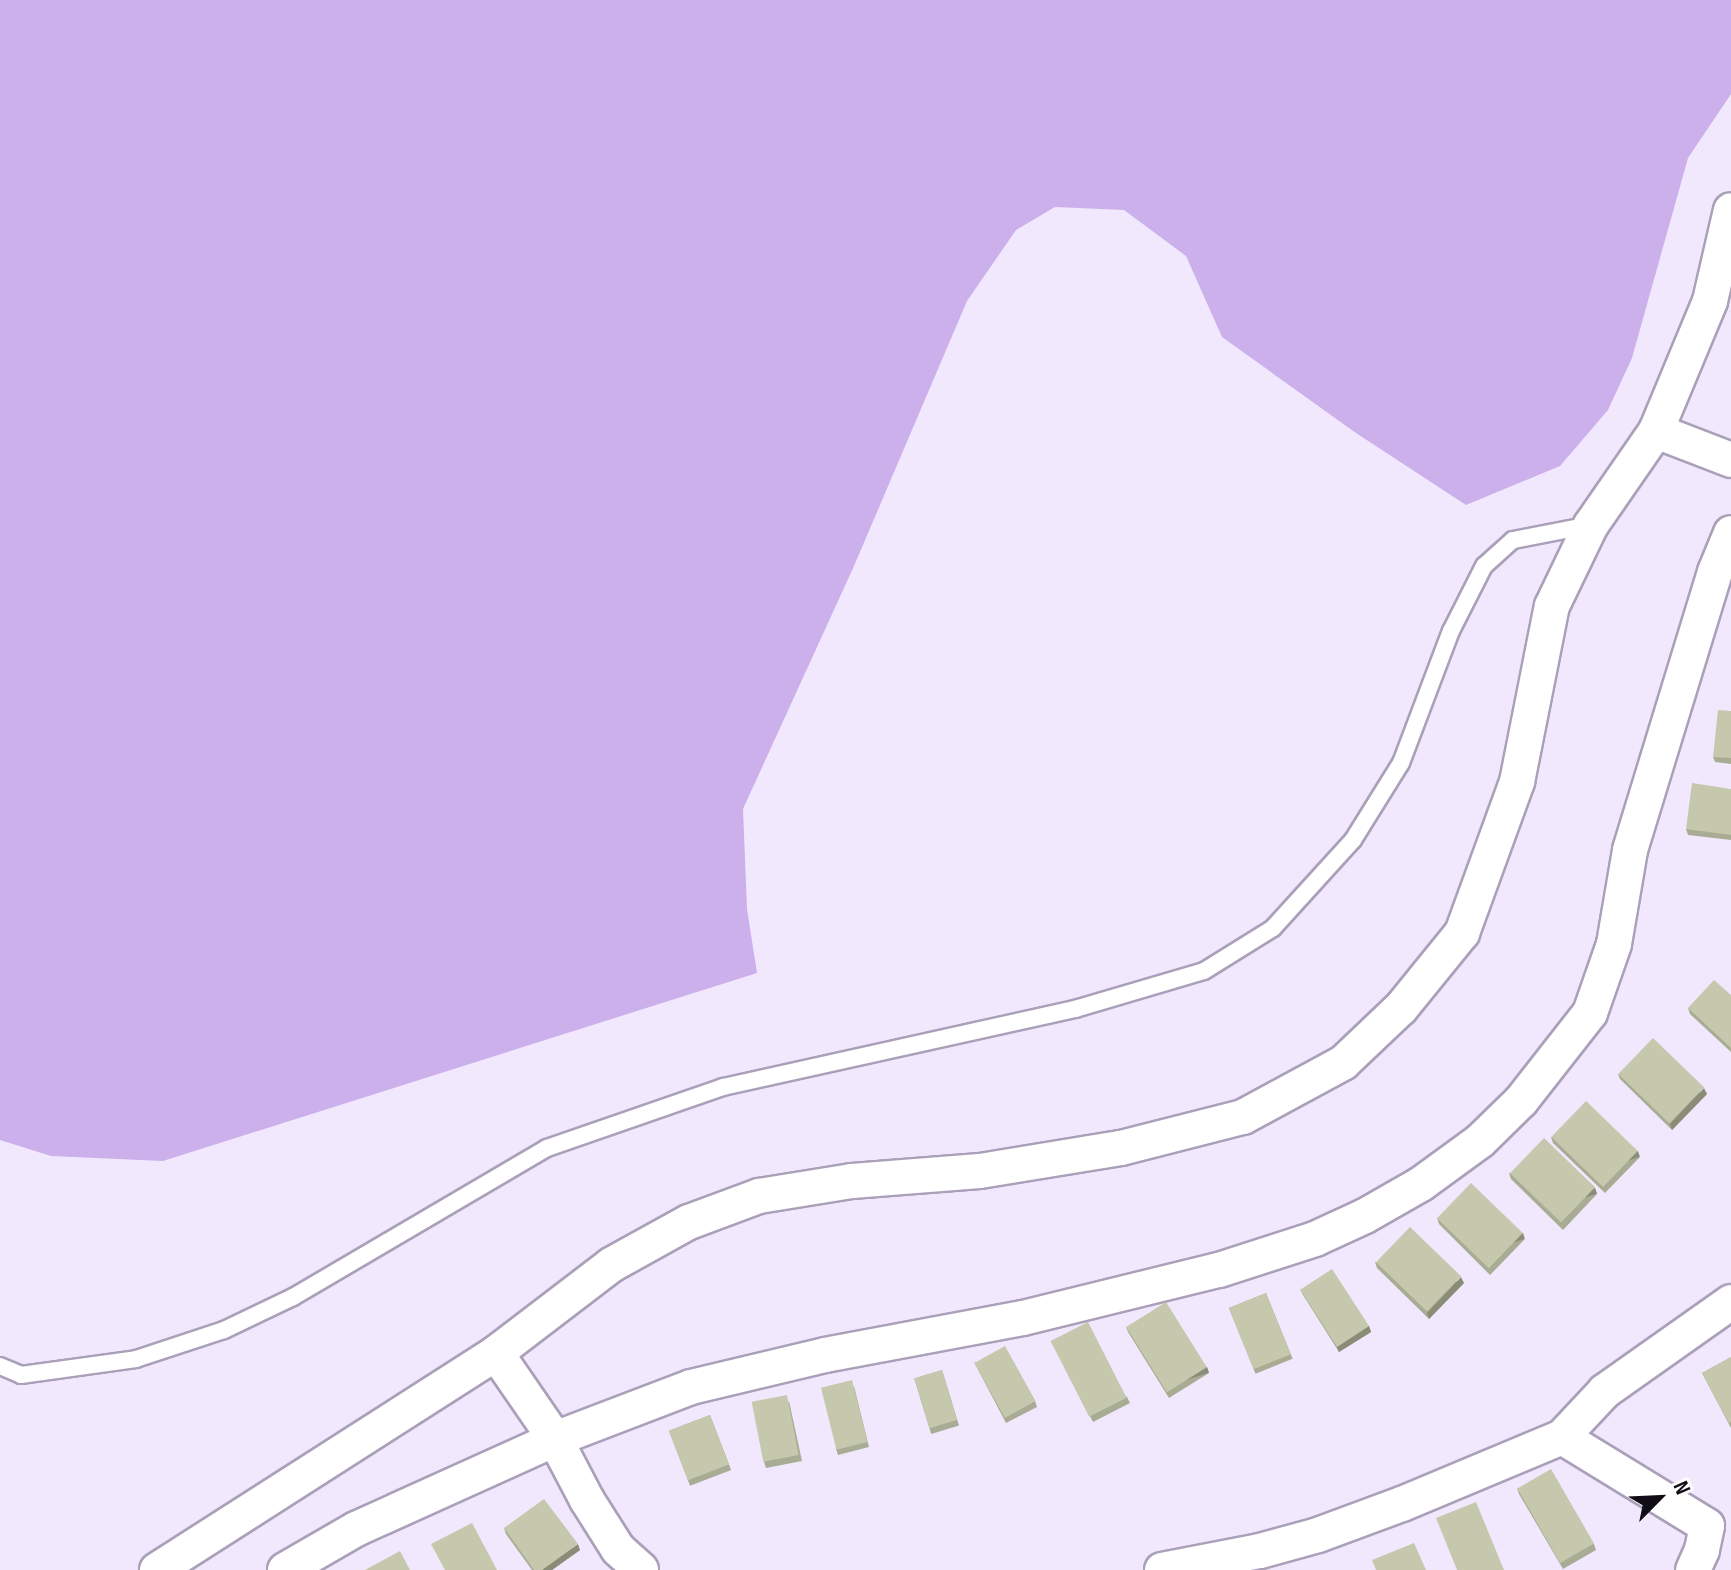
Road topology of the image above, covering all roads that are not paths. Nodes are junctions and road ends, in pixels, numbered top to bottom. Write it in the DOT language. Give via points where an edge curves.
graph roads {
  1 [pos="1731,210"];
  2 [pos="1656,431"];
  3 [pos="1731,460"];
  4 [pos="1591,525"];
  5 [pos="1731,533"];
  6 [pos="1731,1302"];
  7 [pos="496,1353"];
  8 [pos="0,1366"];
  9 [pos="1562,1437"];
  10 [pos="555,1439"];
  11 [pos="1719,1522"];
  12 [pos="157,1570"];
  13 [pos="285,1570"];
  14 [pos="641,1570"];
  15 [pos="1162,1570"];
  16 [pos="1693,1570"];
  1 -- 2 [label="street" via="1710,301"];
  2 -- 3 [label="street"];
  2 -- 4 [label="street"];
  4 -- 7 [label="street" via="1552,606 1517,782 1462,933 1401,1008 1343,1063 1243,1117 1121,1148 980,1171 852,1181 759,1196 689,1222 611,1265"];
  4 -- 8 [label="lane" via="1513,540 1484,566 1451,631 1401,763 1353,840 1273,928 1204,971 1075,1009 723,1087 547,1148 293,1297 224,1330 136,1359 21,1375"];
  5 -- 10 [label="street" via="1630,850 1614,944 1590,1013 1521,1101 1480,1141 1365,1216 1270,1254 1023,1318 759,1369 691,1387"];
  6 -- 9 [label="street" via="1605,1391"];
  7 -- 10 [label="street"];
  7 -- 12 [label="street"];
  9 -- 11 [label="street"];
  9 -- 15 [label="street" via="1318,1535"];
  10 -- 13 [label="street" via="356,1529"];
  10 -- 14 [label="street" via="618,1549"];
  11 -- 16 [label="street"];
}
